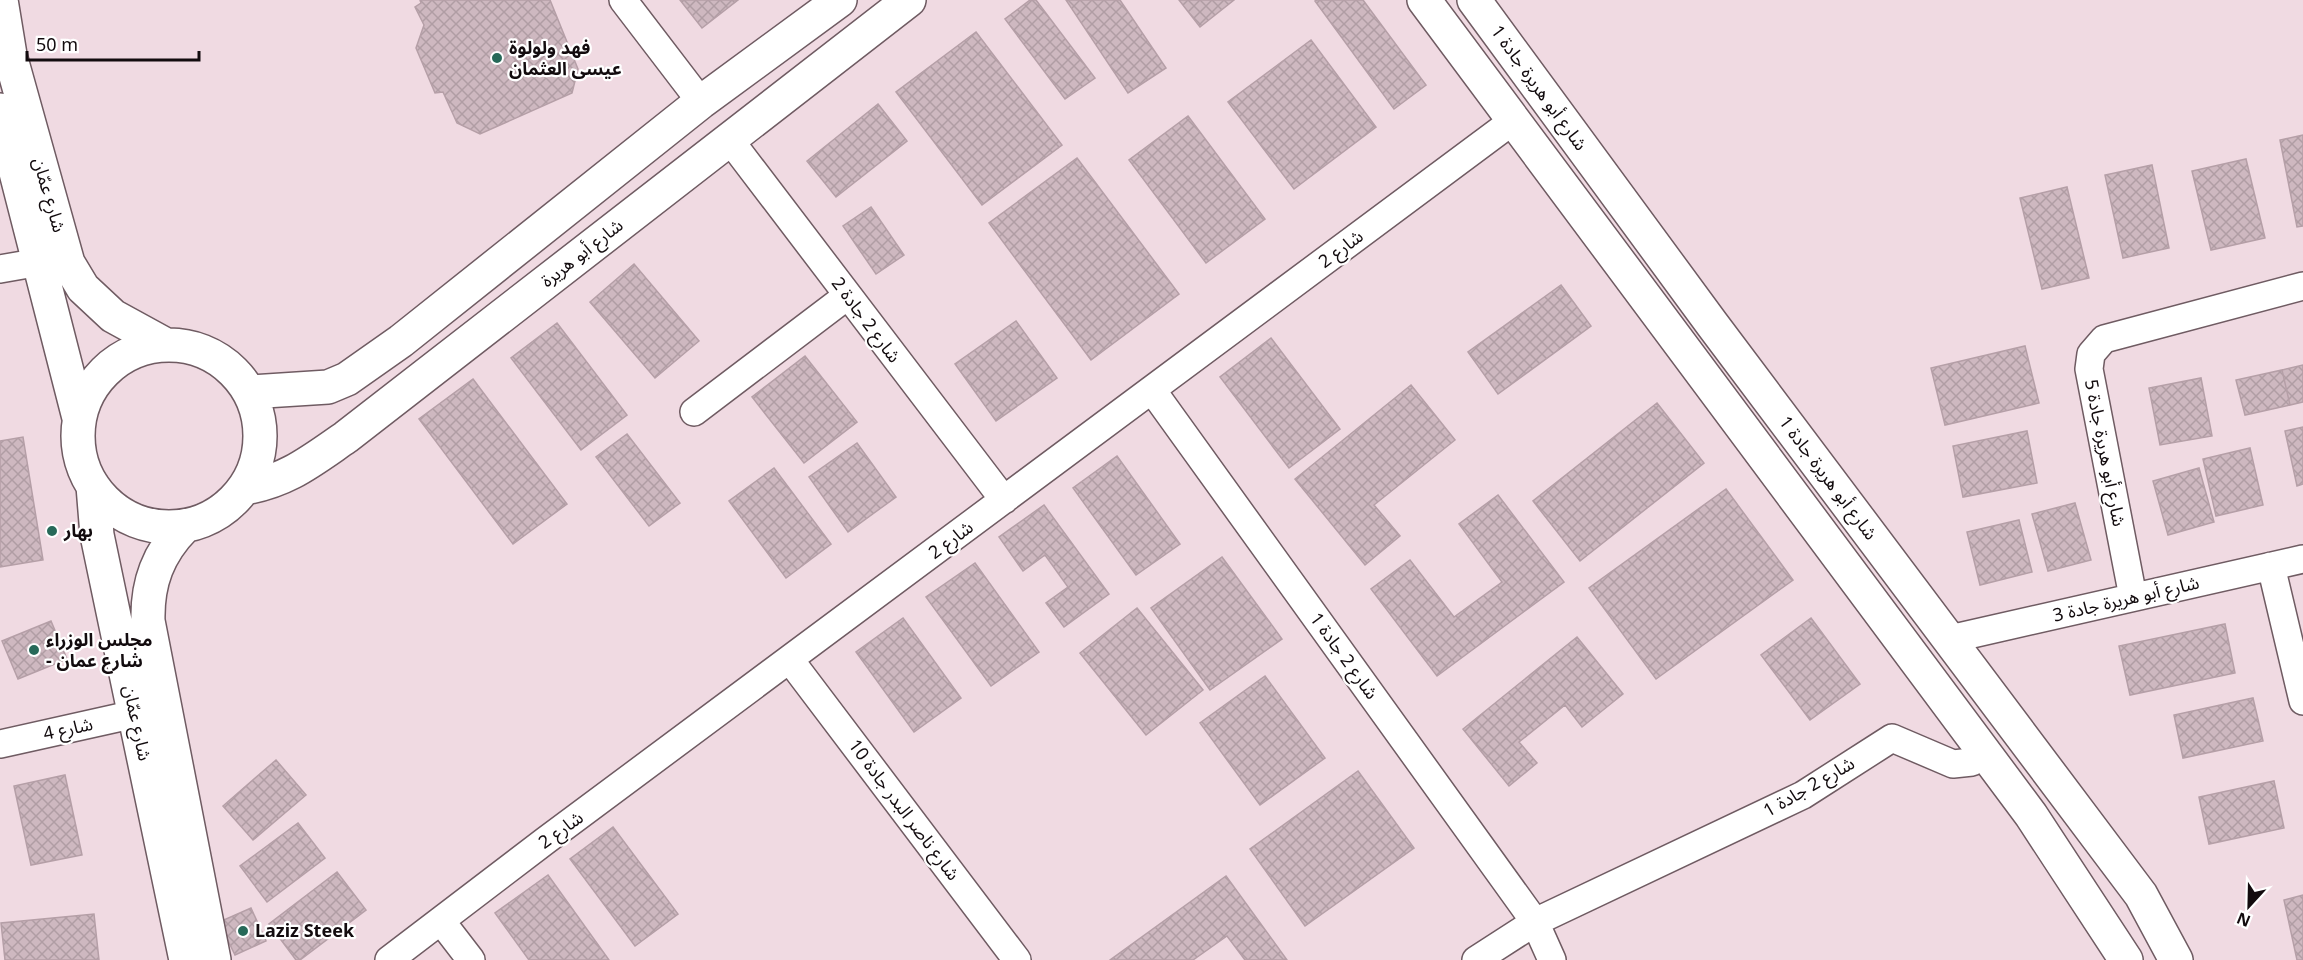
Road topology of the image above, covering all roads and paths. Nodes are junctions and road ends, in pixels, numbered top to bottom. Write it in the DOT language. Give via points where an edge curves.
graph roads {
  1 [pos="1,0"];
  2 [pos="623,0"];
  3 [pos="840,0"];
  4 [pos="909,0"];
  5 [pos="1424,0"];
  6 [pos="1474,0"];
  7 [pos="701,102"];
  8 [pos="0,110"];
  9 [pos="1514,120"];
  10 [pos="729,139"];
  11 [pos="40,262"];
  12 [pos="0,269"];
  13 [pos="2303,286"];
  14 [pos="847,296"];
  15 [pos="166,345"];
  16 [pos="1152,390"];
  17 [pos="249,392"];
  18 [pos="694,412"];
  19 [pos="79,418"];
  20 [pos="93,486"];
  21 [pos="244,488"];
  22 [pos="1004,500"];
  23 [pos="184,526"];
  24 [pos="2303,559"];
  25 [pos="2271,566"];
  26 [pos="2133,597"];
  27 [pos="1950,639"];
  28 [pos="790,660"];
  29 [pos="2303,701"];
  30 [pos="135,714"];
  31 [pos="0,744"];
  32 [pos="1983,751"];
  33 [pos="441,921"];
  34 [pos="1535,922"];
  35 [pos="186,960"];
  36 [pos="214,960"];
  37 [pos="389,960"];
  38 [pos="471,960"];
  39 [pos="1017,960"];
  40 [pos="1476,960"];
  41 [pos="1552,960"];
  42 [pos="2126,960"];
  43 [pos="2176,960"];
  1 -- 15 [label="street, شارع عمّان" via="10,55 68,263 83,288 112,316"];
  2 -- 7 [label="street"];
  3 -- 7 [label="street"];
  4 -- 10 [label="street, شارع أبو هريرة"];
  5 -- 9 [label="street"];
  6 -- 27 [label="street, شارع أبو هريرة جادة 1"];
  7 -- 17 [label="street" via="401,341 347,379 328,387"];
  8 -- 11 [label="street, شارع عمّان"];
  9 -- 16 [label="street, شارع 2"];
  9 -- 32 [label="street"];
  10 -- 14 [label="street, شارع 2 جادة 2"];
  10 -- 21 [label="street, شارع أبو هريرة" via="346,437 281,479"];
  11 -- 12 [label="street"];
  11 -- 19 [label="street, شارع عمّان"];
  13 -- 26 [label="street, شارع أبو هريرة جادة 5" via="2104,339 2091,354 2089,369"];
  14 -- 18 [label="street"];
  14 -- 22 [label="street, شارع 2 جادة 2"];
  15 -- 17 [label="street" via="205,352 230,369"];
  15 -- 19 [label="street" via="127,355 110,366 96,381"];
  16 -- 22 [label="street, شارع 2"];
  16 -- 34 [label="street, شارع 2 جادة 1"];
  17 -- 21 [label="street" via="260,430 259,450"];
  19 -- 20 [label="street" via="82,465"];
  20 -- 23 [label="street" via="123,515 153,525"];
  20 -- 30 [label="street, شارع عمّان" via="97,536"];
  21 -- 23 [label="street" via="218,513"];
  22 -- 28 [label="street, شارع 2"];
  23 -- 36 [label="street, شارع عمّان" via="172,538 155,569 148,621"];
  24 -- 25 [label="street, شارع أبو هريرة جادة 3"];
  25 -- 26 [label="street, شارع أبو هريرة جادة 3"];
  25 -- 29 [label="street"];
  26 -- 27 [label="street, شارع أبو هريرة جادة 3"];
  27 -- 43 [label="street, شارع أبو هريرة جادة 1" via="2141,895"];
  28 -- 33 [label="street, شارع 2"];
  28 -- 39 [label="street, شارع ناصر البدر جادة 10"];
  30 -- 31 [label="street, شارع 4"];
  30 -- 35 [label="street, شارع عمّان"];
  32 -- 34 [label="street, شارع 2 جادة 1" via="1971,762 1953,764 1892,738 1803,795"];
  32 -- 42 [label="street" via="2031,815"];
  33 -- 37 [label="street, شارع 2"];
  33 -- 38 [label="street"];
  34 -- 40 [label="street, شارع 2 جادة 1"];
  34 -- 41 [label="street, شارع 2 جادة 1"];
}
